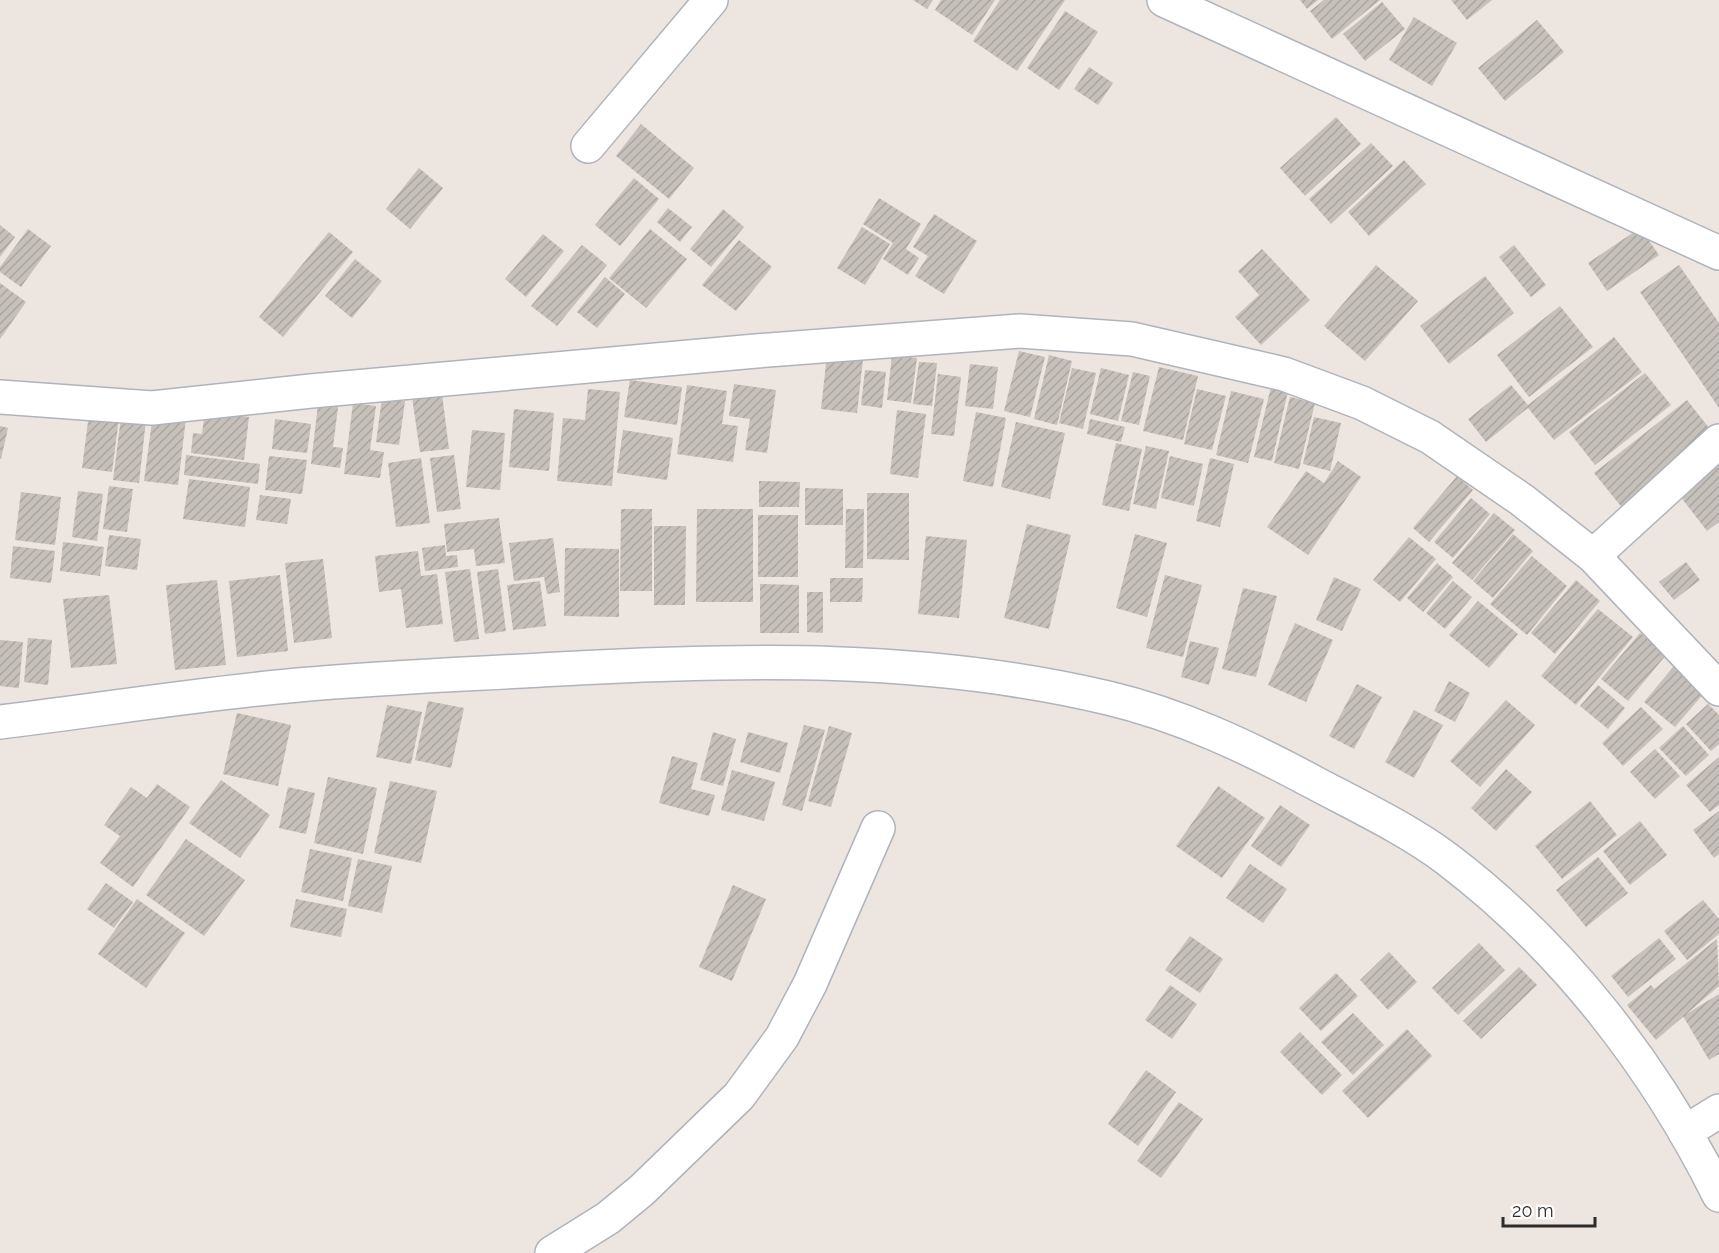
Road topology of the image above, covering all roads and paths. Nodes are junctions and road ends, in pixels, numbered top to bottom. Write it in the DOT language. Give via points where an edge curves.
graph roads {
  1 [pos="711,0"];
  2 [pos="1164,0"];
  3 [pos="588,146"];
  4 [pos="1719,253"];
  5 [pos="0,397"];
  6 [pos="1719,441"];
  7 [pos="1593,556"];
  8 [pos="1719,689"];
  9 [pos="0,722"];
  10 [pos="878,828"];
  11 [pos="1719,1111"];
  12 [pos="1685,1132"];
  13 [pos="1719,1195"];
  14 [pos="552,1253"];
  1 -- 3 [label="street"];
  2 -- 4 [label="street"];
  5 -- 7 [label="street" via="152,408 756,351 1020,331 1131,339 1284,374 1362,403 1439,444 1522,500"];
  6 -- 7 [label="street"];
  7 -- 8 [label="street"];
  9 -- 12 [label="street" via="298,685 632,665 910,666 971,671 1114,699 1198,727 1265,756 1444,856 1515,915 1573,976 1634,1051"];
  10 -- 14 [label="street" via="804,995 782,1036 739,1096 642,1190 608,1218"];
  11 -- 12 [label="street"];
  12 -- 13 [label="street"];
}
